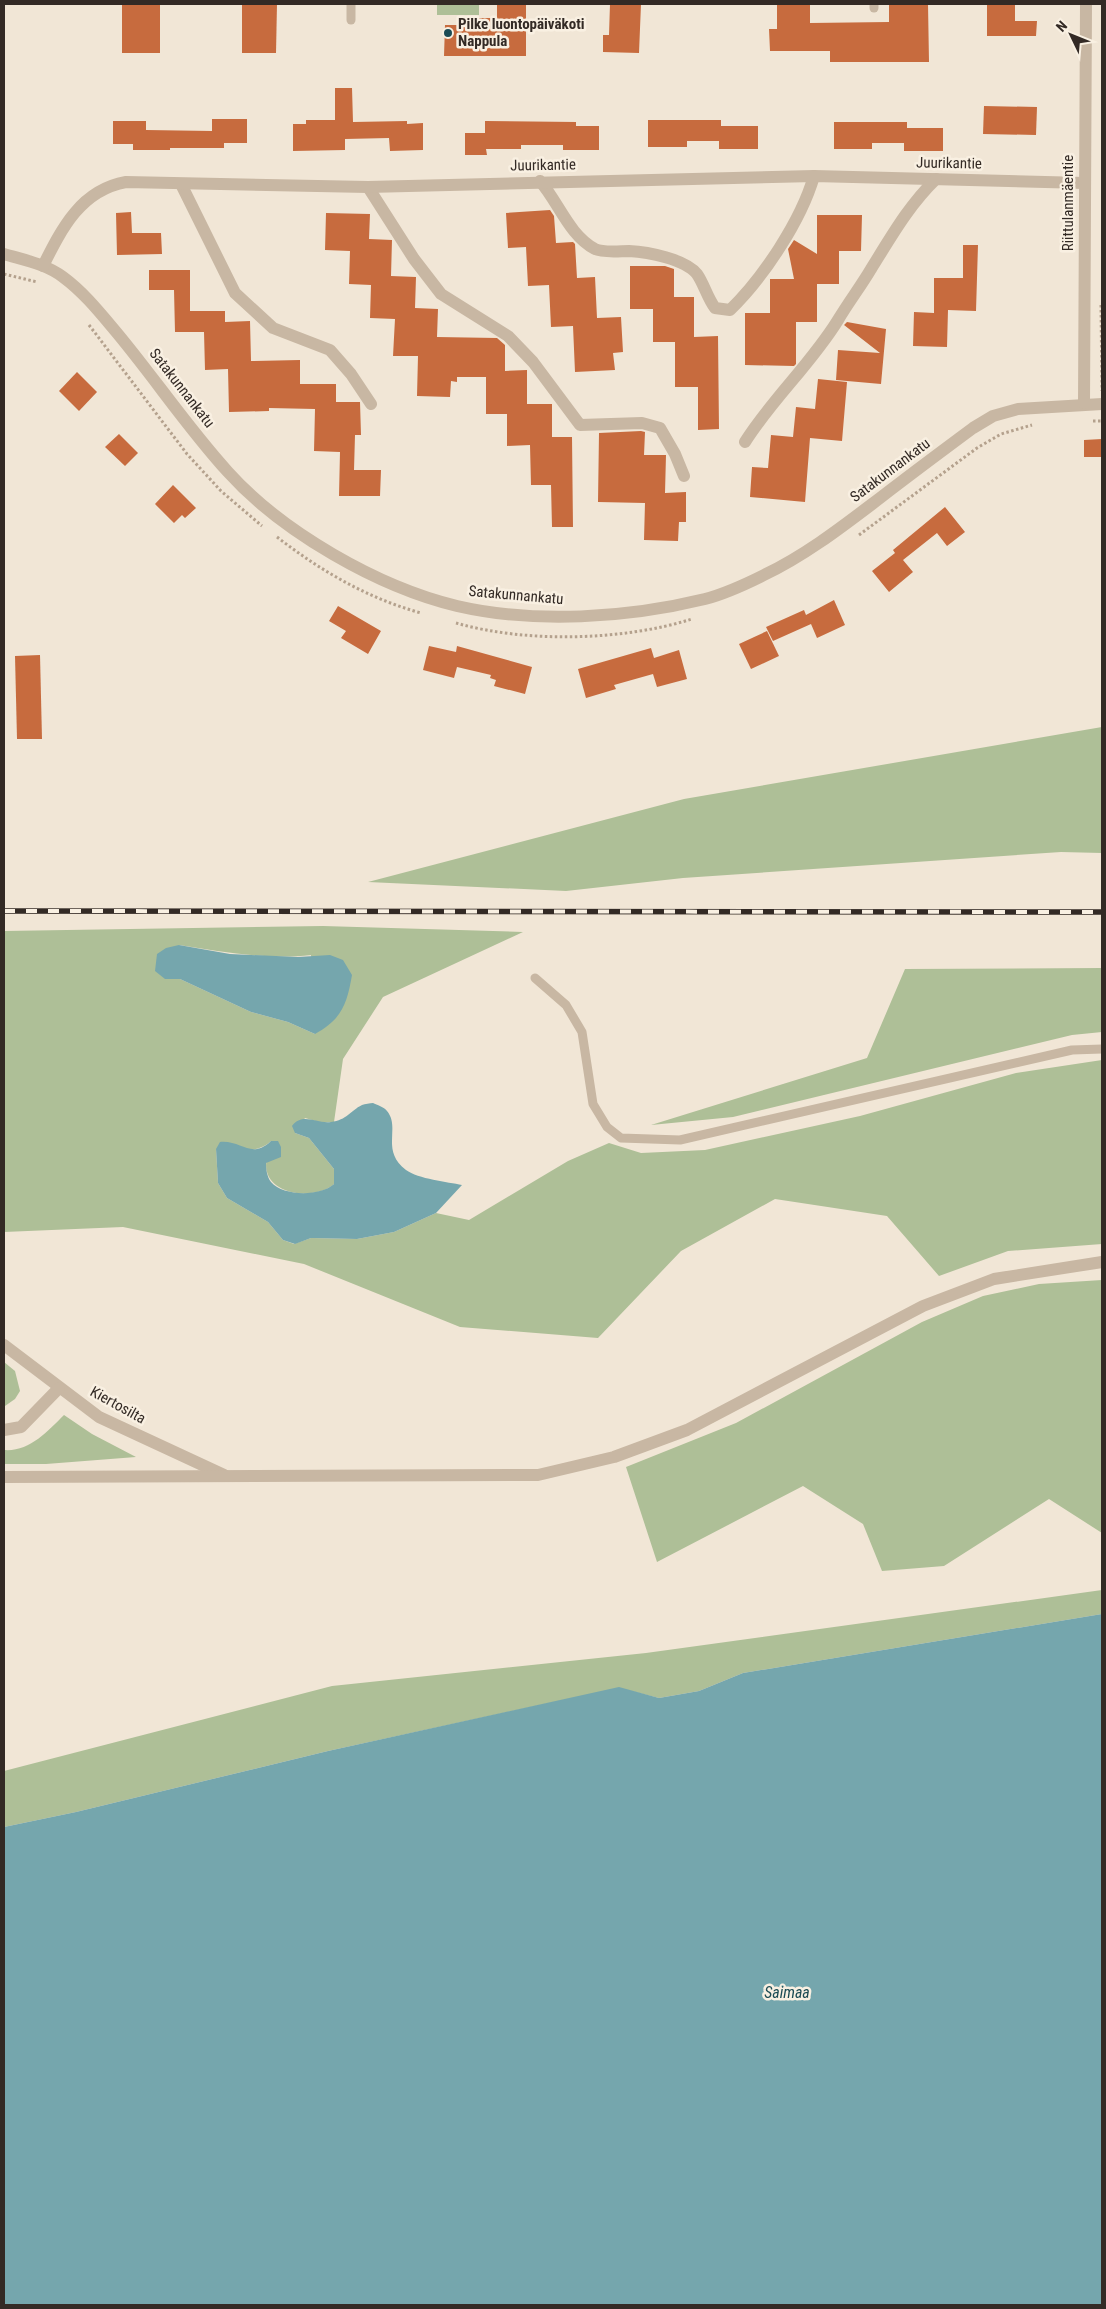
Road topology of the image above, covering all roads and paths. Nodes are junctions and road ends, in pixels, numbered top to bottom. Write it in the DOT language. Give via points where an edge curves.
graph roads {
  1 [pos="351,4"];
  2 [pos="1086,4"];
  3 [pos="351,20"];
  4 [pos="814,176"];
  5 [pos="936,179"];
  6 [pos="540,181"];
  7 [pos="1084,183"];
  8 [pos="181,184"];
  9 [pos="368,187"];
  10 [pos="4,254"];
  11 [pos="43,266"];
  12 [pos="4,274"];
  13 [pos="41,283"];
  14 [pos="83,317"];
  15 [pos="1084,403"];
  16 [pos="371,404"];
  17 [pos="1102,404"];
  18 [pos="1084,421"];
  19 [pos="1102,422"];
  20 [pos="1040,424"];
  21 [pos="745,442"];
  22 [pos="684,476"];
  23 [pos="265,528"];
  24 [pos="273,534"];
  25 [pos="858,536"];
  26 [pos="430,616"];
  27 [pos="694,618"];
  28 [pos="449,621"];
  29 [pos="535,978"];
  30 [pos="1102,1049"];
  31 [pos="1102,1262"];
  32 [pos="4,1345"];
  33 [pos="59,1388"];
  34 [pos="4,1430"];
  35 [pos="4,1476"];
  36 [pos="228,1477"];
  1 -- 3 [label="lane"];
  2 -- 7 [label="street, Riittulanmäentie"];
  4 -- 5 [label="street, Juurikantie"];
  4 -- 6 [label="street, Juurikantie"];
  4 -- 6 [label="street" via="797,217 770,261 745,296 730,310 715,308 697,275 684,262 636,251 597,250 575,235"];
  5 -- 7 [label="street, Juurikantie"];
  5 -- 21 [label="street" via="896,228 838,320"];
  6 -- 9 [label="street, Juurikantie"];
  7 -- 15 [label="street, Riittulanmäentie"];
  8 -- 9 [label="street, Juurikantie"];
  8 -- 11 [label="street, Juurikantie" via="126,182 96,192 62,229"];
  8 -- 16 [label="street" via="235,293 273,328 330,350"];
  9 -- 22 [label="street" via="414,259 441,294 508,336 533,362 580,425 642,423 660,428"];
  10 -- 11 [label="street, Satakunnankatu"];
  11 -- 15 [label="street, Satakunnankatu" via="62,276 88,299 128,344 228,473 298,532 335,556 419,594 457,606 508,614 571,616 636,612 708,598 766,574 824,541 993,416 1018,409"];
  12 -- 13 [label="path"];
  14 -- 23 [label="path" via="187,454 221,491"];
  15 -- 17 [label="street, Satakunnankatu"];
  18 -- 19 [label="path"];
  20 -- 25 [label="path" via="1000,434 977,448"];
  24 -- 26 [label="path" via="311,563 364,592"];
  27 -- 28 [label="path" via="630,633 570,636 517,634"];
  29 -- 30 [label="lane" via="566,1004 582,1032 593,1104 607,1127 621,1138 680,1140 1072,1050"];
  31 -- 36 [label="street" via="994,1279 923,1306 687,1430 614,1457 538,1475"];
  32 -- 33 [label="street, Kiertosilta"];
  33 -- 34 [label="street" via="22,1427"];
  33 -- 36 [label="street, Kiertosilta" via="99,1416"];
  35 -- 36 [label="street"];
}
